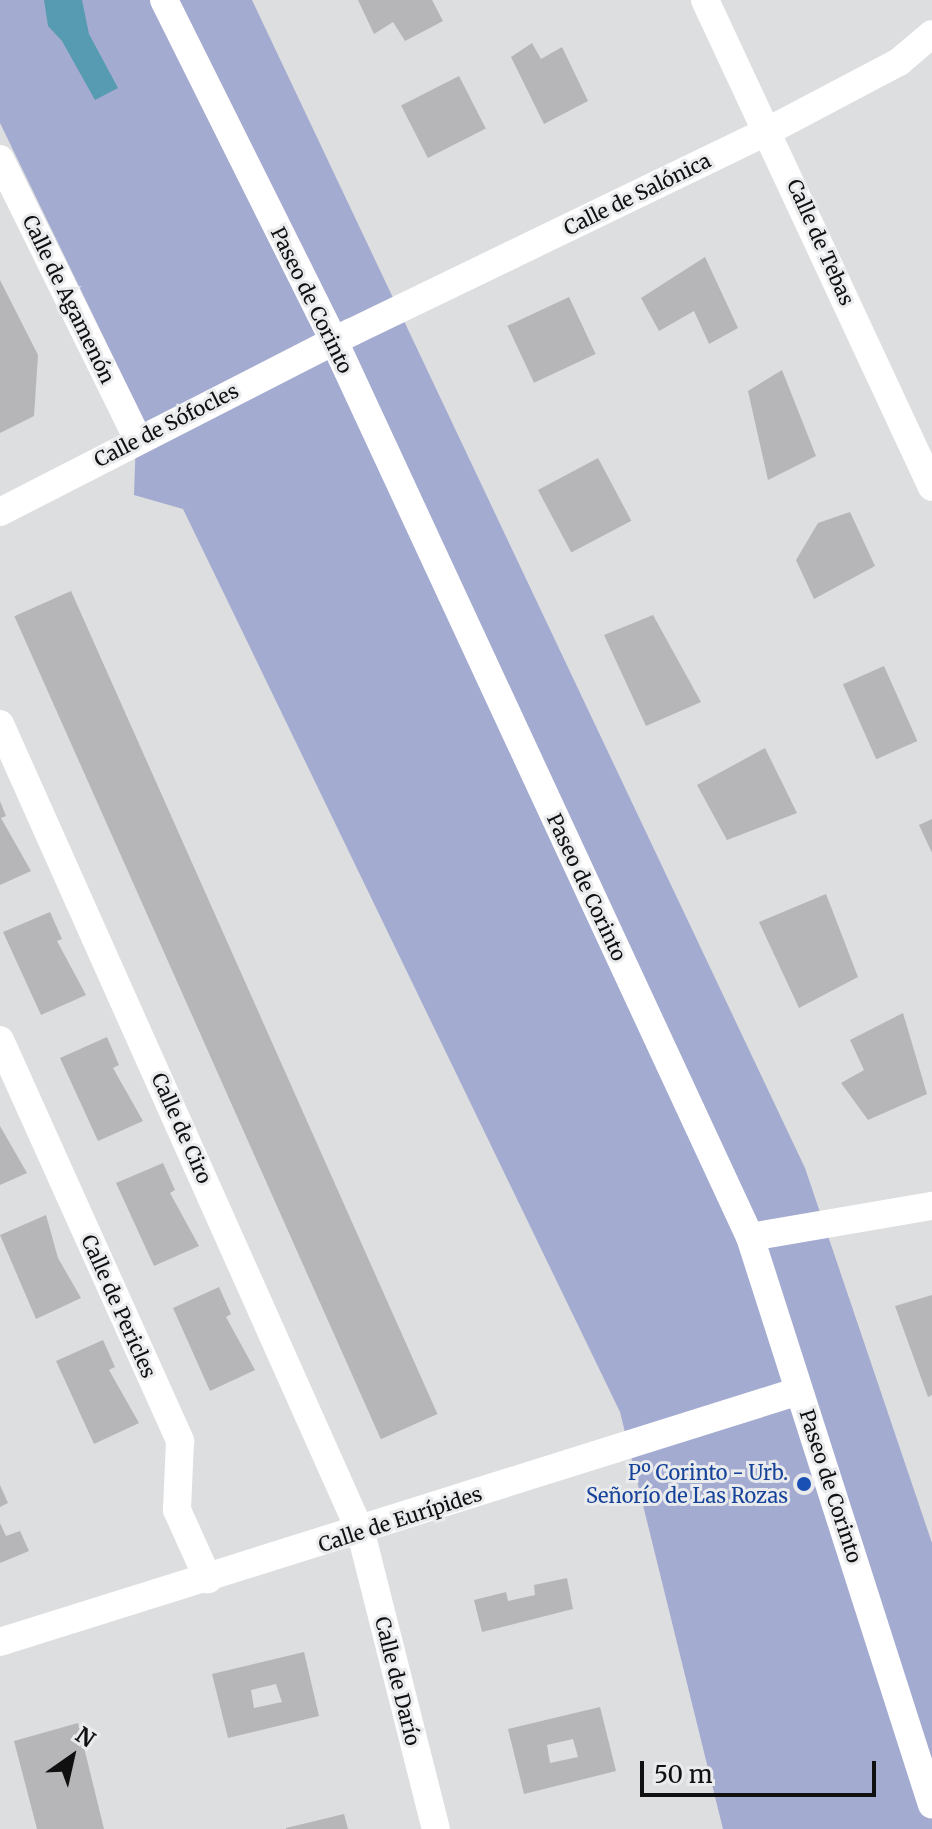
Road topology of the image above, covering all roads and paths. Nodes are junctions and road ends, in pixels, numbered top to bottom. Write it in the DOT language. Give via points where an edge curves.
graph roads {
  1 [pos="164,0"];
  2 [pos="705,0"];
  3 [pos="932,34"];
  4 [pos="770,130"];
  5 [pos="0,159"];
  6 [pos="334,341"];
  7 [pos="137,438"];
  8 [pos="932,487"];
  9 [pos="0,512"];
  10 [pos="0,724"];
  11 [pos="0,1040"];
  12 [pos="932,1206"];
  13 [pos="750,1237"];
  14 [pos="799,1391"];
  15 [pos="361,1533"];
  16 [pos="208,1579"];
  17 [pos="0,1642"];
  18 [pos="932,1805"];
  19 [pos="436,1829"];
  1 -- 6 [label="street, Paseo de Corinto"];
  2 -- 4 [label="street, Calle de Tebas"];
  3 -- 4 [label="street, Calle de Salónica" via="899,62"];
  4 -- 6 [label="street, Calle de Salónica"];
  4 -- 8 [label="street, Calle de Tebas"];
  5 -- 7 [label="street, Calle de Agamenón"];
  6 -- 7 [label="street, Calle de Sófocles"];
  6 -- 13 [label="street, Paseo de Corinto"];
  7 -- 9 [label="street, Calle de Sófocles"];
  10 -- 15 [label="street, Calle de Ciro"];
  11 -- 16 [label="street, Calle de Pericles" via="180,1441 177,1510"];
  12 -- 13 [label="street"];
  13 -- 14 [label="street, Paseo de Corinto"];
  14 -- 15 [label="street, Calle de Eurípides"];
  14 -- 18 [label="street, Paseo de Corinto"];
  15 -- 16 [label="street, Calle de Eurípides"];
  15 -- 19 [label="street, Calle de Darío"];
  16 -- 17 [label="street, Calle de Eurípides"];
}
